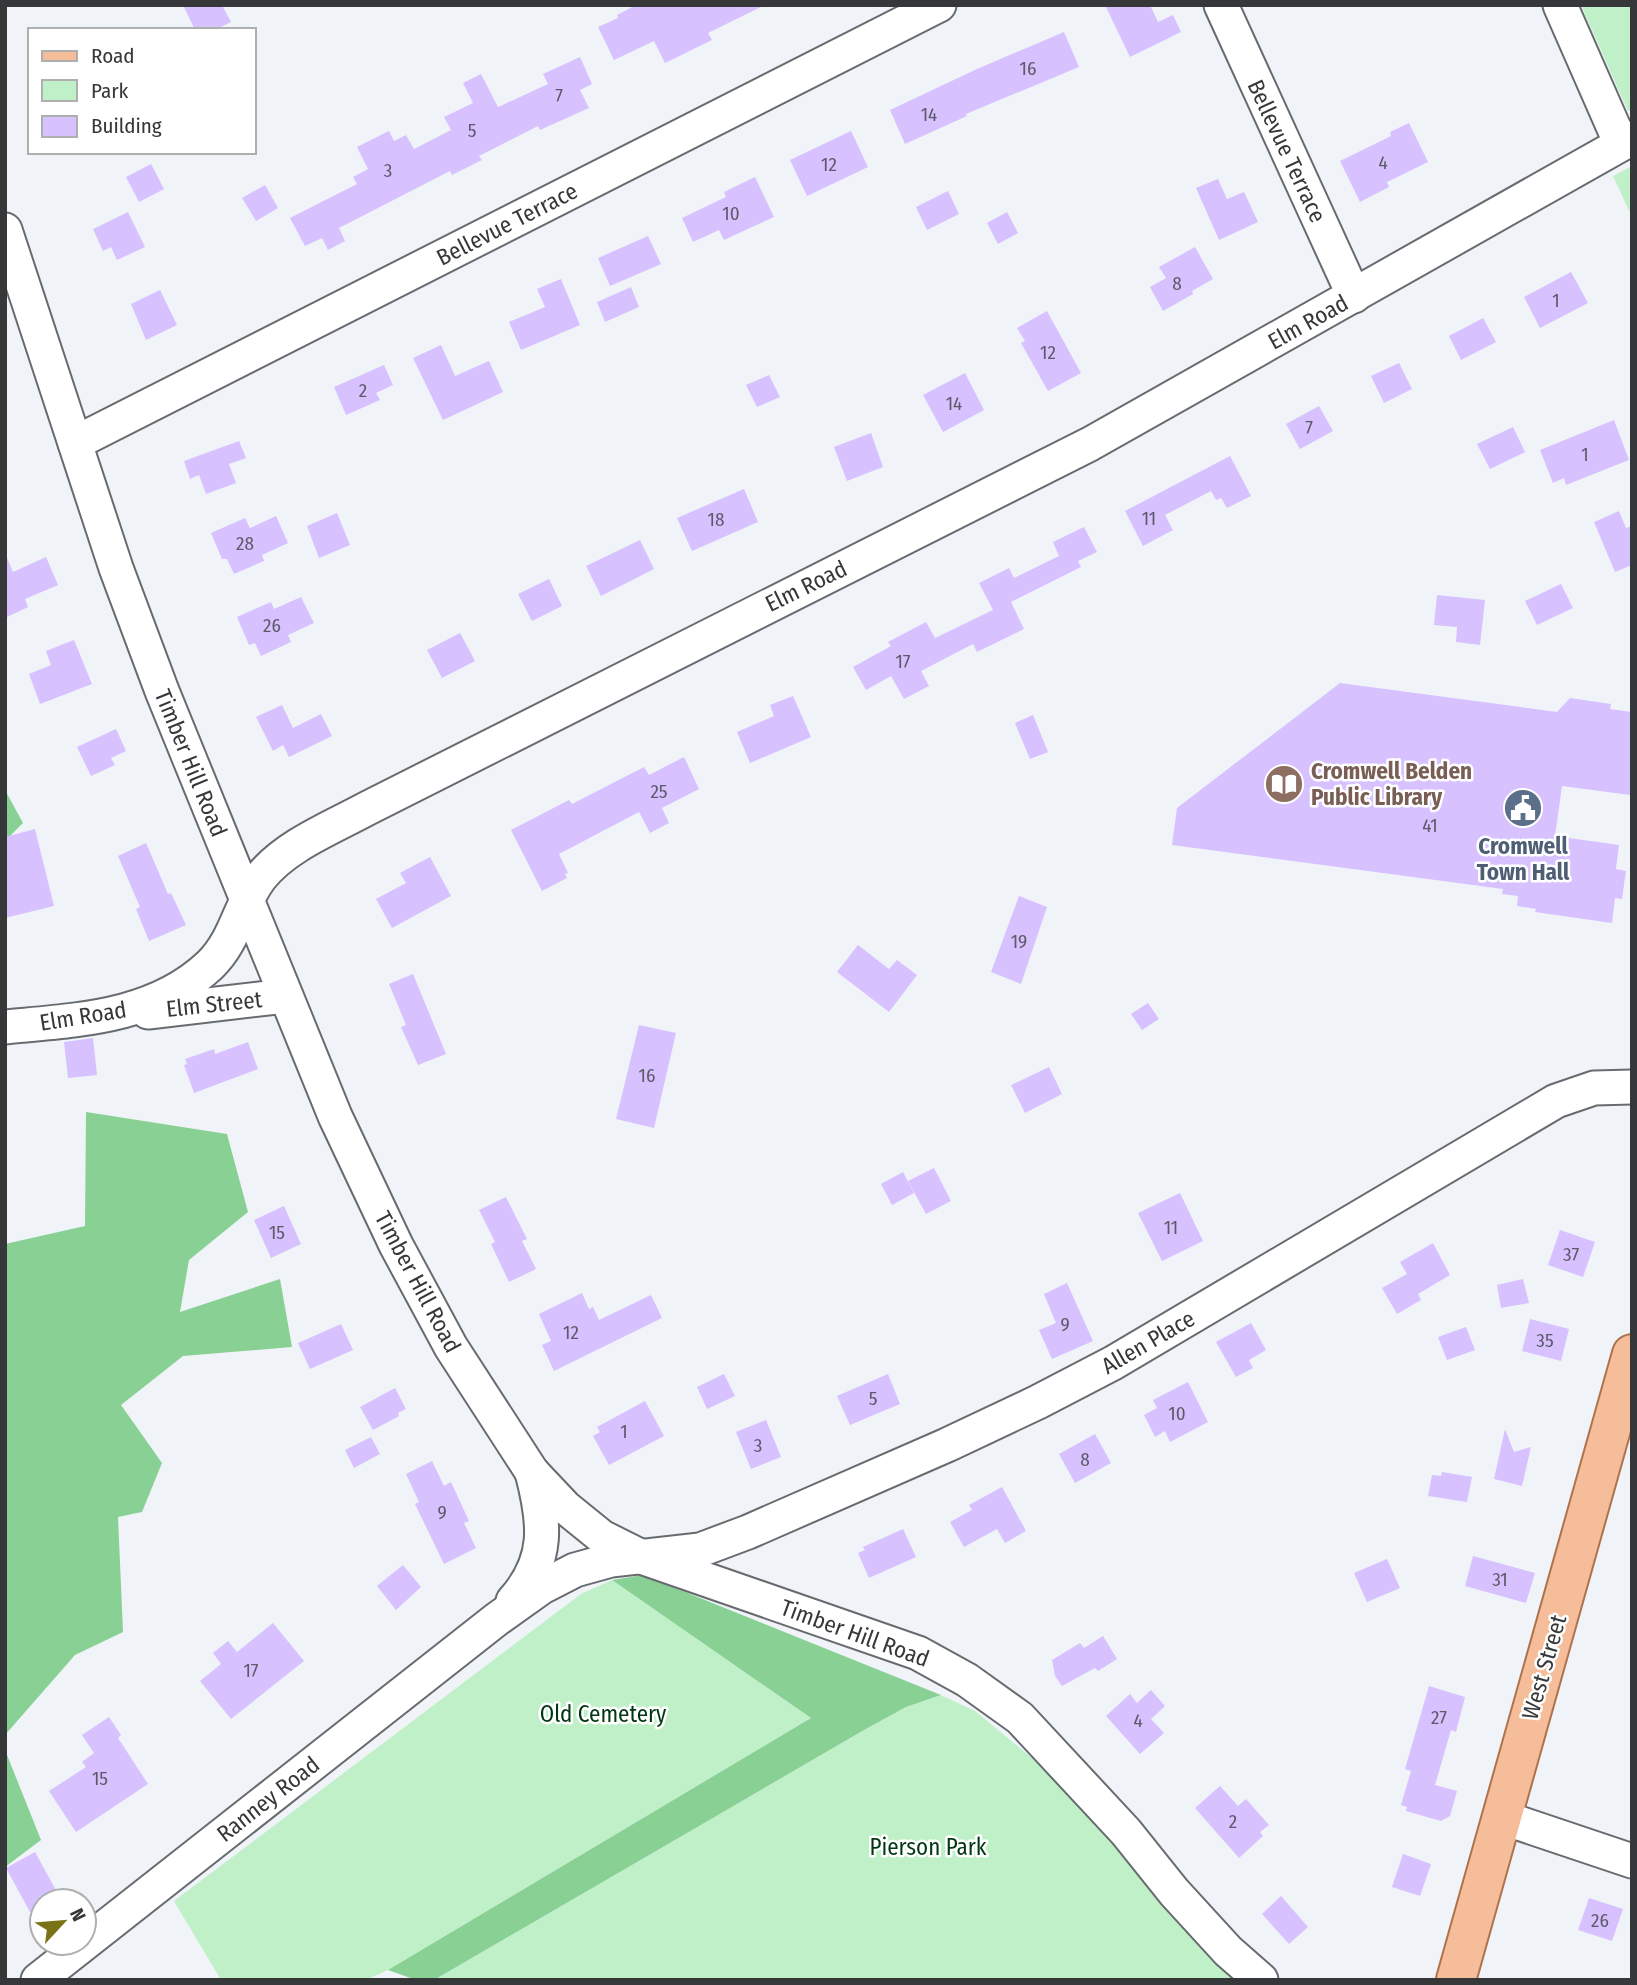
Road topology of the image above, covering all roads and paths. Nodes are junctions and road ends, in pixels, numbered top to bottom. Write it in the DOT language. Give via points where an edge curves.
graph roads {
  1 [pos="939,5"];
  2 [pos="1221,5"];
  3 [pos="1560,5"];
  4 [pos="1626,141"];
  5 [pos="5,230"];
  6 [pos="1354,296"];
  7 [pos="75,443"];
  8 [pos="246,900"];
  9 [pos="285,996"];
  10 [pos="101,1017"];
  11 [pos="5,1027"];
  12 [pos="1632,1087"];
  13 [pos="1629,1375"];
  14 [pos="532,1472"];
  15 [pos="644,1558"];
  16 [pos="497,1619"];
  17 [pos="1501,1817"];
  18 [pos="1632,1861"];
  19 [pos="38,1980"];
  20 [pos="1261,1980"];
  21 [pos="1456,1980"];
  1 -- 7 [label="street, Bellevue Terrace"];
  2 -- 6 [label="street, Bellevue Terrace"];
  3 -- 4 [label="street"];
  4 -- 6 [label="street, Elm Road"];
  5 -- 7 [label="street, Timber Hill Road"];
  6 -- 8 [label="street, Elm Road" via="1078,450 366,809 279,859"];
  7 -- 8 [label="street, Timber Hill Road" via="162,691"];
  8 -- 9 [label="street, Timber Hill Road"];
  8 -- 10 [label="street, Elm Road" via="227,946 210,965 167,995"];
  9 -- 10 [label="street, Elm Street"];
  9 -- 14 [label="street, Timber Hill Road" via="396,1245 451,1347"];
  10 -- 11 [label="street, Elm Road"];
  12 -- 15 [label="street, Allen Place" via="1594,1088 1556,1101 1113,1363 958,1440 700,1550"];
  13 -- 17 [label="main road, West Street"];
  14 -- 15 [label="street, Timber Hill Road" via="602,1537"];
  14 -- 16 [label="street, Ranney Road" via="540,1506 539,1559 527,1586"];
  15 -- 16 [label="street, Ranney Road" via="611,1560 575,1570"];
  15 -- 20 [label="street, Timber Hill Road" via="918,1653 967,1680 1020,1718 1228,1951"];
  16 -- 19 [label="street, Ranney Road"];
  17 -- 18 [label="street"];
  17 -- 21 [label="main road, West Street"];
}
